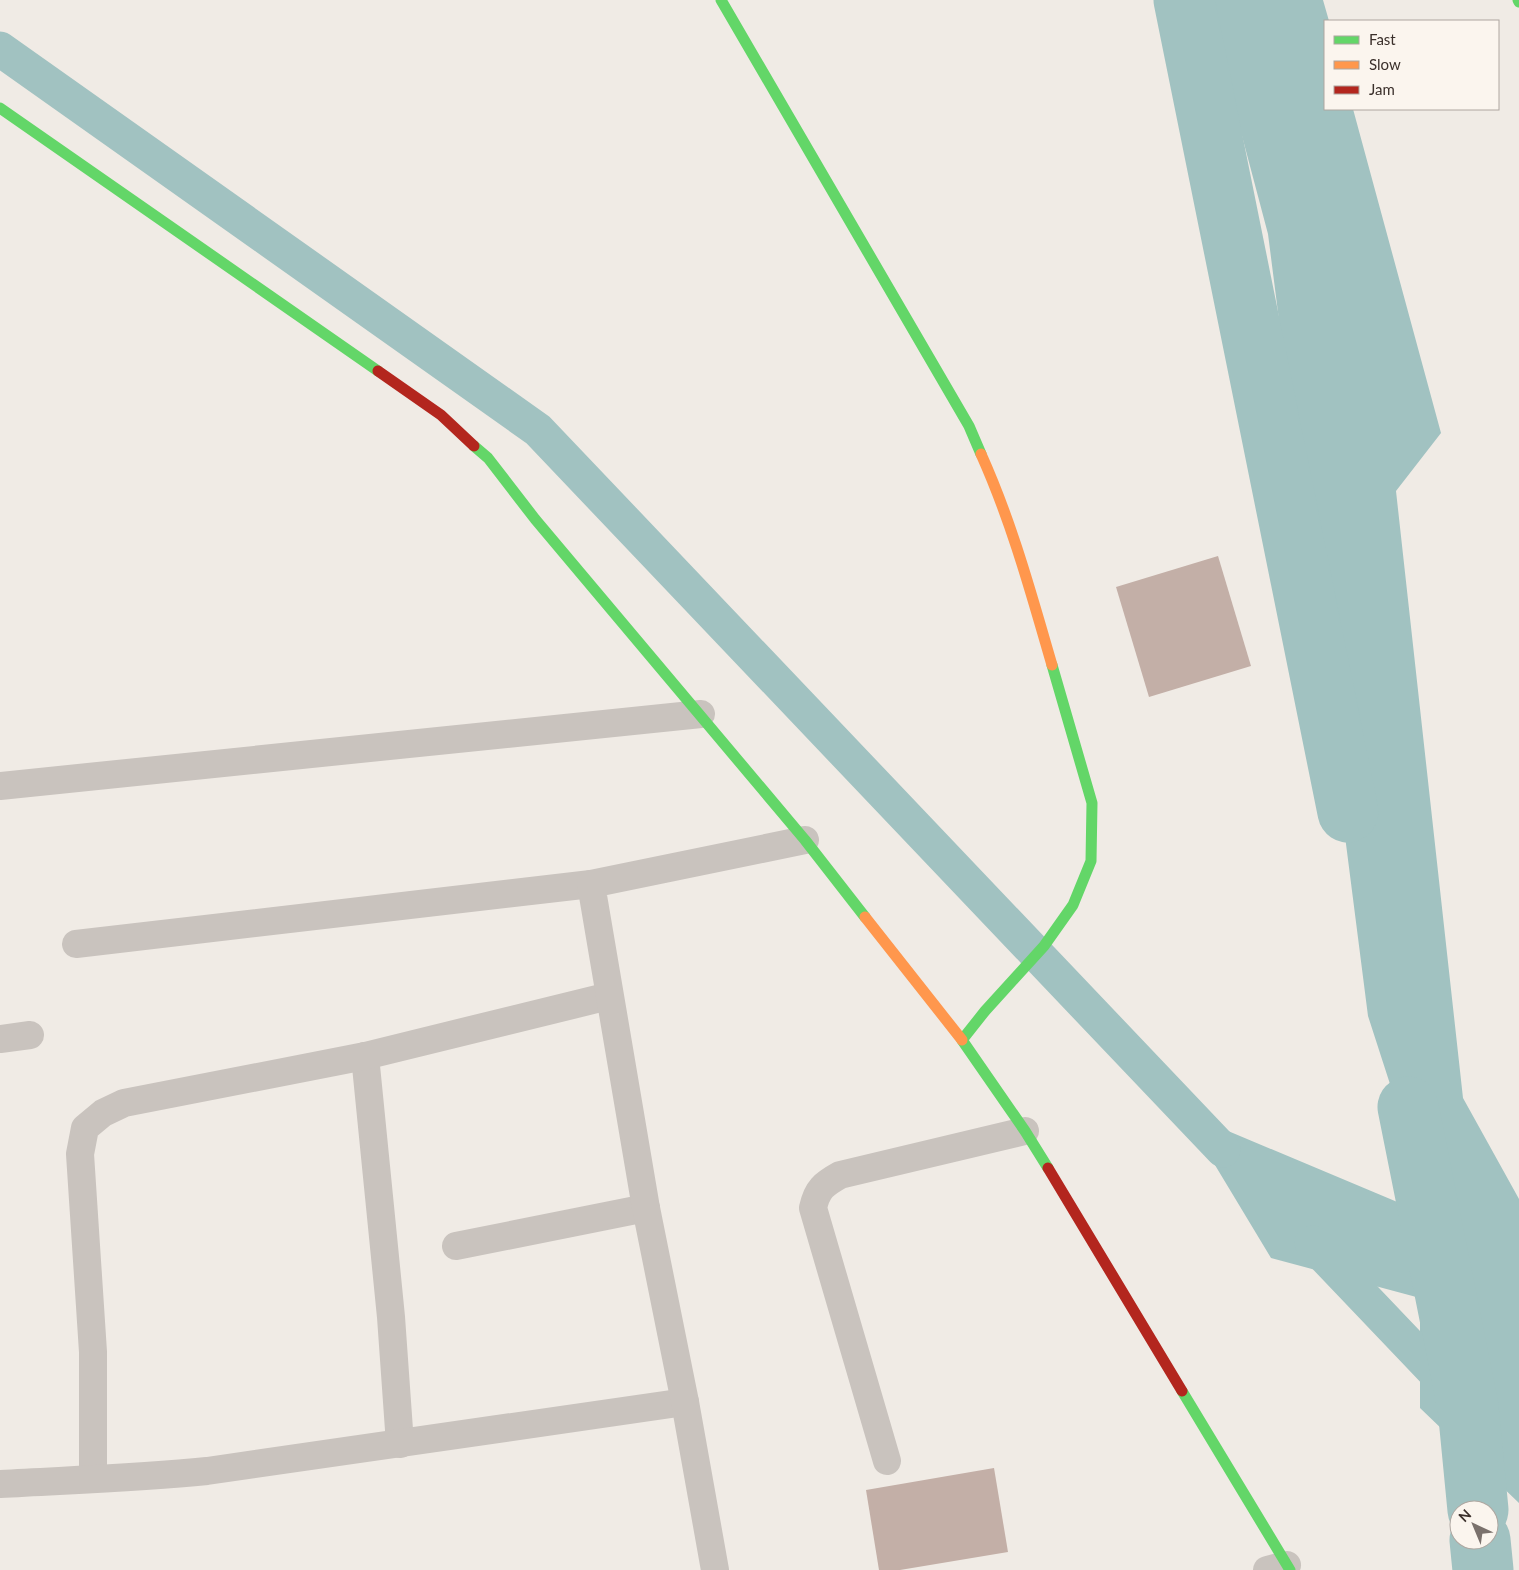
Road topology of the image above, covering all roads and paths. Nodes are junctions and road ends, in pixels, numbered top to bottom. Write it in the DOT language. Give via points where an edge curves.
graph roads {
  1 [pos="721,0"];
  2 [pos="0,108"];
  3 [pos="700,714"];
  4 [pos="0,786"];
  5 [pos="805,840"];
  6 [pos="592,884"];
  7 [pos="76,944"];
  8 [pos="610,996"];
  9 [pos="30,1036"];
  10 [pos="0,1039"];
  11 [pos="962,1040"];
  12 [pos="365,1056"];
  13 [pos="1025,1132"];
  14 [pos="646,1208"];
  15 [pos="456,1246"];
  16 [pos="685,1402"];
  17 [pos="400,1444"];
  18 [pos="887,1461"];
  19 [pos="93,1478"];
  20 [pos="0,1484"];
  21 [pos="1281,1568"];
  22 [pos="715,1570"];
  1 -- 11 [label="street" via="969,426 1003,504 1020,554 1092,803 1091,861 1073,905 1044,946"];
  2 -- 3 [label="street" via="441,415 488,458 535,519"];
  3 -- 4 [label="street"];
  3 -- 5 [label="street"];
  5 -- 6 [label="street"];
  5 -- 11 [label="street"];
  6 -- 7 [label="street"];
  6 -- 8 [label="street"];
  8 -- 12 [label="street"];
  8 -- 14 [label="street"];
  9 -- 10 [label="street"];
  11 -- 13 [label="street"];
  12 -- 17 [label="street" via="391,1316"];
  12 -- 19 [label="street" via="124,1102 85,1128 80,1154 93,1352"];
  13 -- 18 [label="street" via="840,1175 816,1196 814,1208"];
  13 -- 21 [label="street"];
  14 -- 15 [label="street"];
  14 -- 16 [label="street"];
  16 -- 17 [label="street"];
  16 -- 22 [label="street"];
  17 -- 19 [label="street" via="207,1471"];
  19 -- 20 [label="street"];
}
